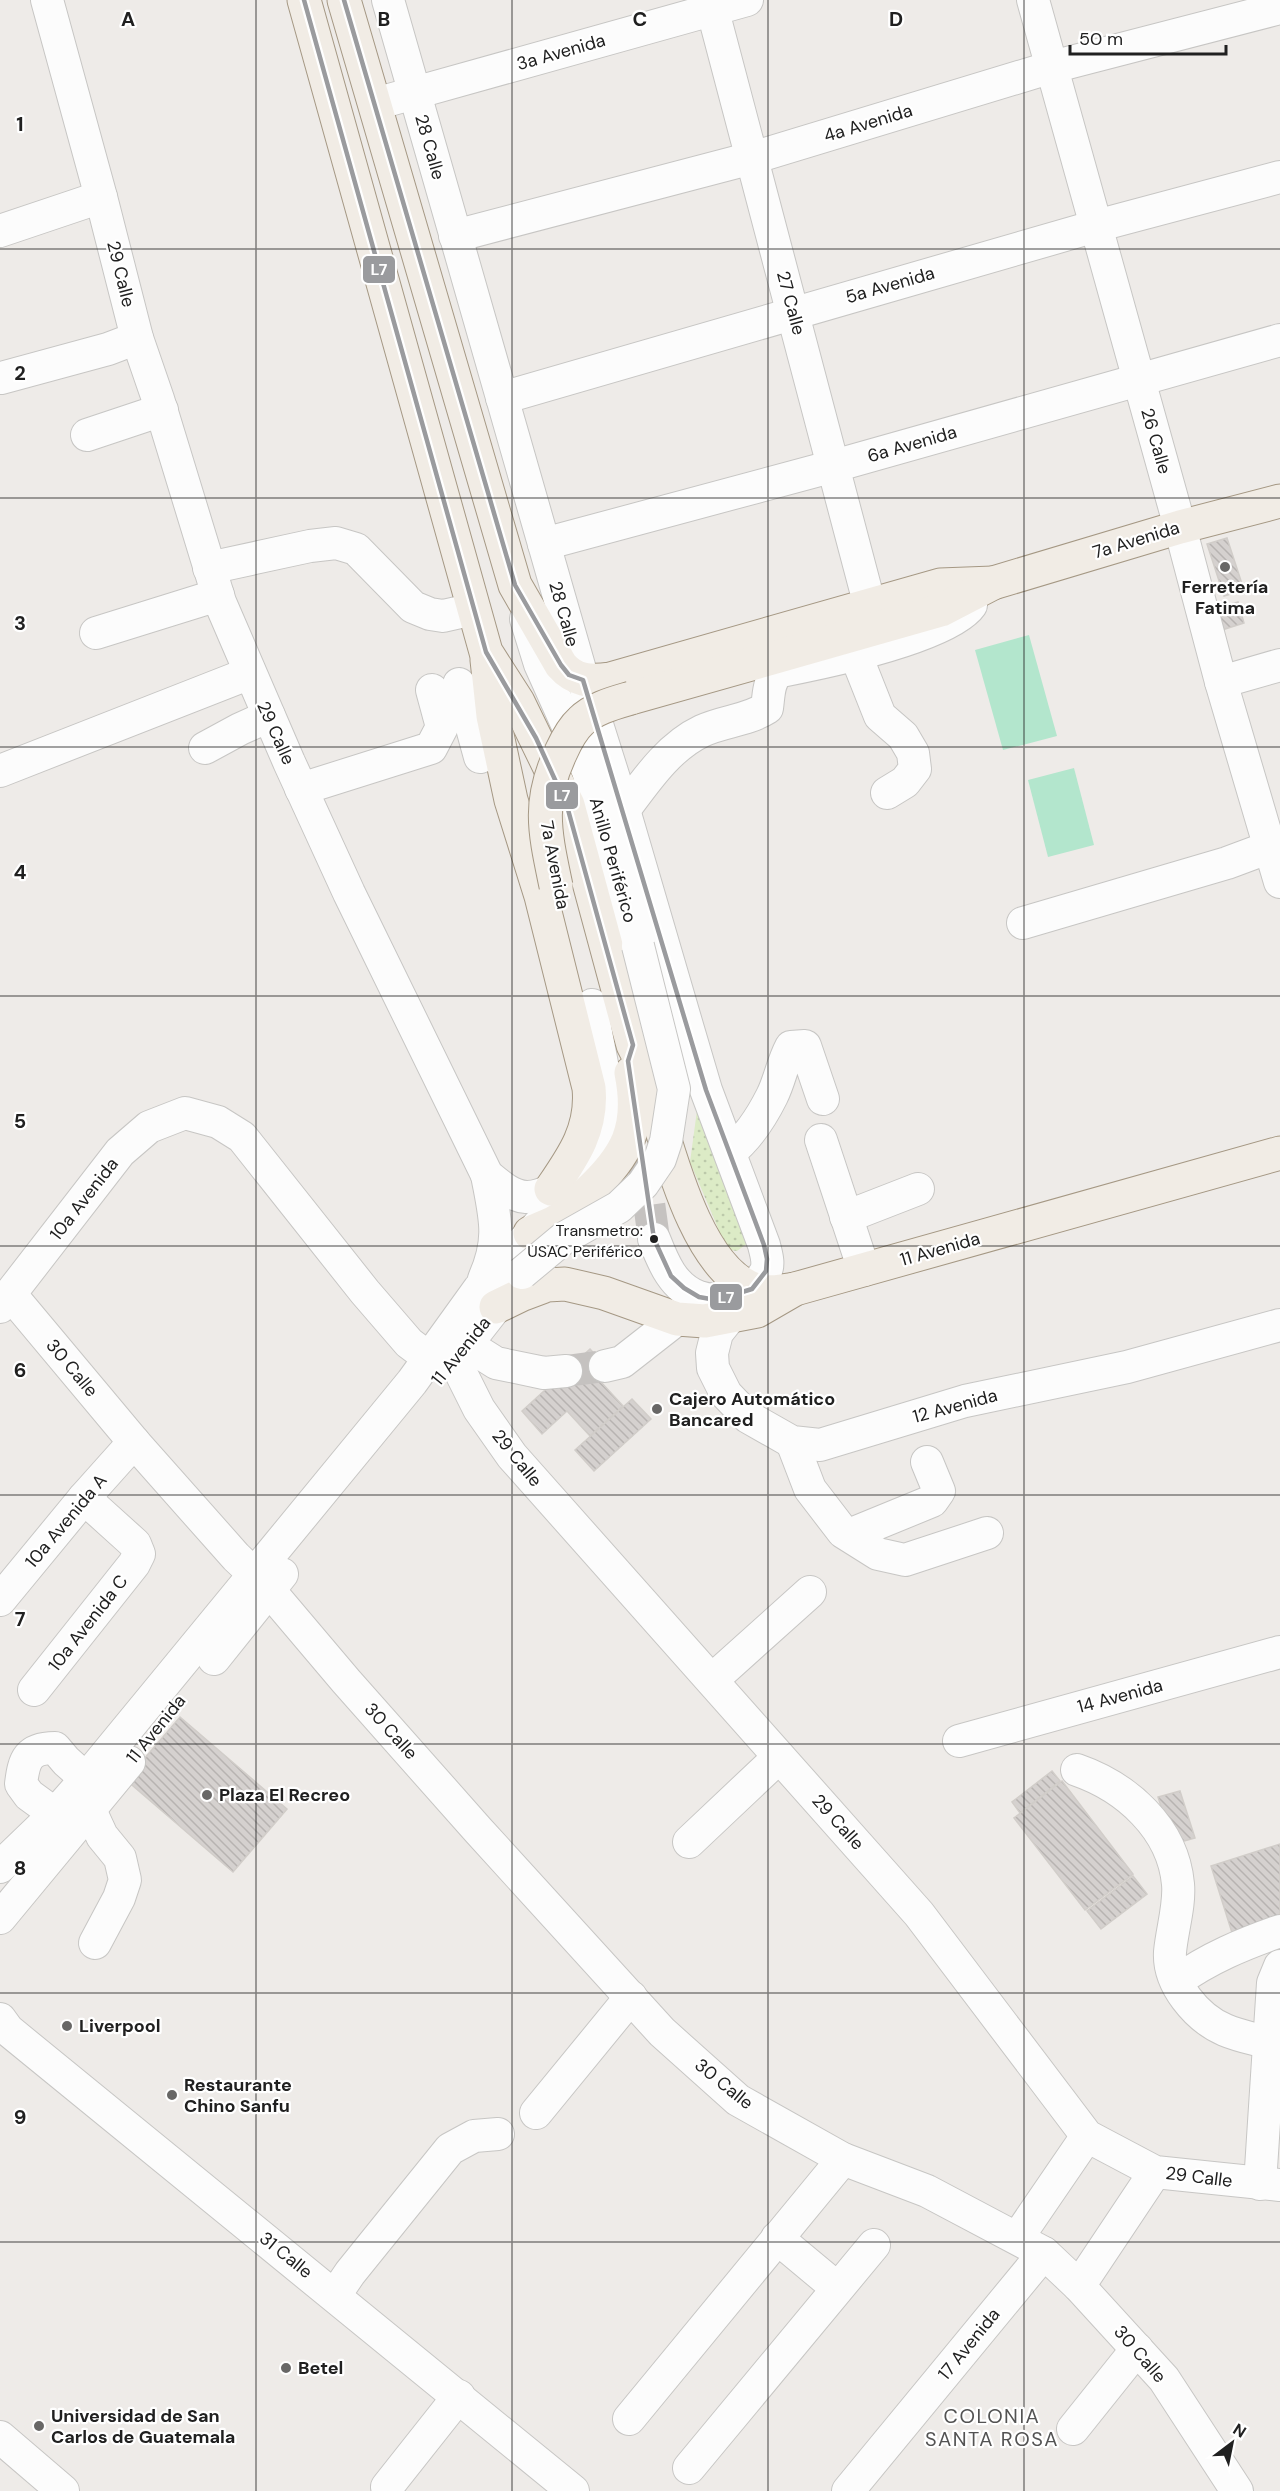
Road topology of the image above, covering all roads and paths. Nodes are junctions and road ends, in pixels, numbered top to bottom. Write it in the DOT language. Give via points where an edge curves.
graph roads {
  1 [pos="47,0"];
  2 [pos="304,0"];
  3 [pos="344,0"];
  4 [pos="388,0"];
  5 [pos="747,0"];
  6 [pos="1033,0"];
  7 [pos="711,5"];
  8 [pos="1280,8"];
  9 [pos="1052,67"];
  10 [pos="414,93"];
  11 [pos="375,104"];
  12 [pos="752,158"];
  13 [pos="1280,177"];
  14 [pos="99,187"];
  15 [pos="0,212"];
  16 [pos="1096,226"];
  17 [pos="0,231"];
  18 [pos="455,236"];
  19 [pos="794,312"];
  20 [pos="137,338"];
  21 [pos="1280,340"];
  22 [pos="1,378"];
  23 [pos="1139,380"];
  24 [pos="502,398"];
  25 [pos="162,410"];
  26 [pos="87,435"];
  27 [pos="834,466"];
  28 [pos="1280,501"];
  29 [pos="1180,527"];
  30 [pos="544,544"];
  31 [pos="214,582"];
  32 [pos="515,585"];
  33 [pos="986,587"];
  34 [pos="870,606"];
  35 [pos="474,609"];
  36 [pos="96,633"];
  37 [pos="486,652"];
  38 [pos="855,653"];
  39 [pos="1280,665"];
  40 [pos="250,673"];
  41 [pos="583,680"];
  42 [pos="1221,682"];
  43 [pos="481,712"];
  44 [pos="269,716"];
  45 [pos="205,748"];
  46 [pos="480,757"];
  47 [pos="0,771"];
  48 [pos="301,789"];
  49 [pos="887,793"];
  50 [pos="624,810"];
  51 [pos="1272,840"];
  52 [pos="1280,882"];
  53 [pos="1023,923"];
  54 [pos="592,1005"];
  55 [pos="633,1046"];
  56 [pos="823,1099"];
  57 [pos="185,1113"];
  58 [pos="821,1140"];
  59 [pos="730,1152"];
  60 [pos="1280,1153"];
  61 [pos="487,1175"];
  62 [pos="551,1189"];
  63 [pos="918,1189"];
  64 [pos="846,1217"];
  65 [pos="530,1233"];
  66 [pos="654,1239"];
  67 [pos="864,1270"];
  68 [pos="752,1288"];
  69 [pos="795,1289"];
  70 [pos="488,1298"];
  71 [pos="5,1301"];
  72 [pos="729,1318"];
  73 [pos="677,1319"];
  74 [pos="1280,1325"];
  75 [pos="450,1354"];
  76 [pos="605,1366"];
  77 [pos="566,1371"];
  78 [pos="134,1442"];
  79 [pos="792,1442"];
  80 [pos="927,1462"];
  81 [pos="84,1498"];
  82 [pos="987,1533"];
  83 [pos="849,1535"];
  84 [pos="262,1582"];
  85 [pos="810,1592"];
  86 [pos="0,1600"];
  87 [pos="1280,1652"];
  88 [pos="712,1680"];
  89 [pos="34,1690"];
  90 [pos="959,1741"];
  91 [pos="779,1757"];
  92 [pos="1077,1770"];
  93 [pos="88,1795"];
  94 [pos="55,1814"];
  95 [pos="689,1842"];
  96 [pos="0,1867"];
  97 [pos="0,1918"];
  98 [pos="1280,1932"];
  99 [pos="95,1943"];
  100 [pos="1280,1966"];
  101 [pos="1177,1981"];
  102 [pos="631,1997"];
  103 [pos="0,2019"];
  104 [pos="1269,2043"];
  105 [pos="536,2113"];
  106 [pos="498,2134"];
  107 [pos="1087,2136"];
  108 [pos="843,2159"];
  109 [pos="1155,2172"];
  110 [pos="1270,2185"];
  111 [pos="777,2238"];
  112 [pos="874,2245"];
  113 [pos="1031,2245"];
  114 [pos="1079,2286"];
  115 [pos="837,2288"];
  116 [pos="335,2295"];
  117 [pos="1137,2349"];
  118 [pos="459,2396"];
  119 [pos="629,2419"];
  120 [pos="1073,2429"];
  121 [pos="0,2437"];
  122 [pos="689,2468"];
  123 [pos="387,2487"];
  124 [pos="61,2490"];
  125 [pos="573,2491"];
  126 [pos="848,2491"];
  127 [pos="1237,2491"];
  1 -- 14 [label="street, 29 Calle"];
  2 -- 35 [label="main road, Anillo Periférico"];
  3 -- 11 [label="main road, Anillo Periférico"];
  4 -- 10 [label="street, 28 Calle"];
  5 -- 7 [label="street, 3a Avenida"];
  6 -- 9 [label="street, 26 Calle"];
  7 -- 10 [label="street, 3a Avenida"];
  7 -- 12 [label="street, 27 Calle"];
  8 -- 9 [label="street, 4a Avenida"];
  9 -- 12 [label="street, 4a Avenida"];
  9 -- 16 [label="street, 26 Calle"];
  10 -- 11 [label="street, 3a Avenida"];
  10 -- 18 [label="street, 28 Calle"];
  11 -- 32 [label="main road, Anillo Periférico"];
  12 -- 18 [label="street, 4a Avenida"];
  12 -- 19 [label="street, 27 Calle"];
  13 -- 16 [label="street, 5a Avenida"];
  14 -- 15 [label="street"];
  14 -- 17 [label="street"];
  14 -- 20 [label="street, 29 Calle"];
  16 -- 19 [label="street, 5a Avenida"];
  16 -- 23 [label="street, 26 Calle"];
  18 -- 24 [label="street, 28 Calle"];
  19 -- 24 [label="street, 5a Avenida"];
  19 -- 27 [label="street, 27 Calle"];
  20 -- 22 [label="street"];
  20 -- 25 [label="street, 29 Calle"];
  21 -- 23 [label="street, 6a Avenida"];
  23 -- 27 [label="street, 6a Avenida"];
  23 -- 29 [label="street, 26 Calle"];
  24 -- 30 [label="street, 28 Calle"];
  25 -- 26 [label="street"];
  25 -- 31 [label="street, 29 Calle"];
  27 -- 30 [label="street, 6a Avenida"];
  27 -- 34 [label="street, 27 Calle"];
  28 -- 29 [label="main road, 7a Avenida"];
  29 -- 33 [label="main road, 7a Avenida"];
  29 -- 42 [label="street, 26 Calle"];
  30 -- 41 [label="street, 28 Calle"];
  31 -- 35 [label="street" via="310,546 336,543 356,549 413,607 430,615"];
  31 -- 36 [label="street"];
  31 -- 40 [label="street, 29 Calle"];
  32 -- 41 [label="main road" via="561,665 569,675"];
  32 -- 70 [label="street, Anillo Periférico, bridge" via="540,664 588,771 674,1089 666,1141 660,1159 643,1184 619,1207 564,1238"];
  33 -- 34 [label="main road, 7a Avenida" via="940,585"];
  33 -- 38 [label="street" via="965,614 915,638"];
  33 -- 54 [label="main road, 7a Avenida, bridge" via="941,610 631,698 603,707 581,721 567,739 550,775 544,805 556,886"];
  34 -- 41 [label="main road, 7a Avenida" via="610,679"];
  35 -- 37 [label="main road, Anillo Periférico"];
  37 -- 43 [label="main road"];
  37 -- 55 [label="main road, Anillo Periférico" via="518,702 568,805"];
  38 -- 49 [label="street" via="880,716 903,736 913,753 915,769 905,782"];
  38 -- 50 [label="street" via="774,674 767,708 753,716 702,730 689,739 654,770"];
  39 -- 42 [label="street"];
  40 -- 44 [label="street, 29 Calle"];
  40 -- 47 [label="street"];
  41 -- 50 [label="street, 28 Calle"];
  42 -- 51 [label="street, 26 Calle"];
  43 -- 46 [label="street"];
  43 -- 48 [label="street" via="446,687 442,727 431,748"];
  43 -- 62 [label="main road" via="541,896 589,1088 591,1102 583,1138"];
  44 -- 45 [label="street"];
  44 -- 48 [label="street, 29 Calle"];
  48 -- 61 [label="street, 29 Calle"];
  50 -- 59 [label="street, 28 Calle" via="706,1090"];
  51 -- 52 [label="street, 26 Calle"];
  51 -- 53 [label="street" via="1227,863"];
  54 -- 62 [label="street, 29 Calle" via="608,1098 606,1123 588,1158"];
  54 -- 65 [label="street, 7a Avenida" via="606,1032 619,1081 622,1101 617,1130 592,1172"];
  55 -- 65 [label="main road" via="628,1061 636,1109 626,1148 606,1176 572,1208 558,1220"];
  55 -- 68 [label="main road, Anillo Periférico" via="644,1063 686,1199 702,1235 724,1269"];
  56 -- 59 [label="street" via="805,1046 791,1047 773,1095 743,1142"];
  57 -- 71 [label="street, 10a Avenida" via="148,1127 120,1152"];
  57 -- 75 [label="street, 29 Calle" via="218,1122 242,1137 409,1343"];
  58 -- 64 [label="street"];
  59 -- 68 [label="street, 28 Calle" via="767,1259 766,1271"];
  60 -- 67 [label="main road, 11 Avenida"];
  61 -- 62 [label="street, 29 Calle" via="516,1195 529,1197"];
  61 -- 70 [label="street" via="496,1229"];
  63 -- 64 [label="street"];
  64 -- 67 [label="street"];
  65 -- 70 [label="street, 11 Avenida"];
  66 -- 68 [label="street" via="671,1276 699,1298 716,1300"];
  67 -- 69 [label="main road, 11 Avenida"];
  68 -- 69 [label="main road, Anillo Periférico" via="772,1292"];
  69 -- 72 [label="main road, 11 Avenida" via="757,1311"];
  70 -- 73 [label="main road, 11 Avenida" via="565,1284 604,1293"];
  70 -- 75 [label="street, 11 Avenida"];
  71 -- 78 [label="street, 30 Calle"];
  72 -- 73 [label="main road, 11 Avenida"];
  72 -- 79 [label="street, 12 Avenida" via="717,1333 712,1353 713,1368 726,1394 748,1417"];
  73 -- 76 [label="street" via="622,1362"];
  74 -- 79 [label="street, 12 Avenida" via="1127,1367 965,1401 820,1445"];
  75 -- 77 [label="street" via="544,1373"];
  75 -- 84 [label="street, 11 Avenida"];
  75 -- 88 [label="street, 29 Calle" via="479,1409 512,1456"];
  78 -- 81 [label="street, 10a Avenida A"];
  78 -- 84 [label="street, 30 Calle"];
  79 -- 83 [label="street" via="810,1489"];
  80 -- 83 [label="street" via="939,1491 937,1497"];
  81 -- 86 [label="street, 10a Avenida A"];
  81 -- 89 [label="street, 10a Avenida C" via="135,1544 139,1554"];
  82 -- 83 [label="street" via="905,1560 878,1554"];
  84 -- 93 [label="street, 11 Avenida"];
  84 -- 102 [label="street, 30 Calle" via="346,1681"];
  85 -- 88 [label="street"];
  87 -- 90 [label="street, 14 Avenida"];
  88 -- 91 [label="street, 29 Calle"];
  91 -- 95 [label="street"];
  91 -- 107 [label="street, 29 Calle" via="919,1914"];
  92 -- 101 [label="street" via="1126,1796 1152,1822 1170,1852 1178,1884 1170,1955"];
  93 -- 94 [label="street, 11 Avenida"];
  93 -- 94 [label="street" via="55,1748 34,1751 23,1766 21,1784"];
  93 -- 97 [label="street, 11 Avenida"];
  93 -- 99 [label="street" via="102,1836 120,1858 124,1880"];
  94 -- 96 [label="street, 11 Avenida"];
  98 -- 101 [label="street" via="1199,1965"];
  100 -- 104 [label="street" via="1273,1983"];
  101 -- 104 [label="street" via="1187,2000 1211,2022"];
  102 -- 105 [label="street"];
  102 -- 108 [label="street, 30 Calle" via="662,2032 738,2100"];
  103 -- 116 [label="street, 31 Calle" via="8,2030"];
  104 -- 110 [label="street"];
  106 -- 116 [label="street" via="474,2136 450,2149"];
  107 -- 109 [label="street, 29 Calle"];
  107 -- 113 [label="street, 17 Avenida"];
  108 -- 111 [label="street"];
  108 -- 113 [label="street, 30 Calle" via="927,2192"];
  109 -- 110 [label="street, 29 Calle"];
  109 -- 114 [label="street"];
  111 -- 115 [label="street"];
  111 -- 119 [label="street"];
  112 -- 115 [label="street"];
  113 -- 114 [label="street, 30 Calle"];
  113 -- 126 [label="street, 17 Avenida"];
  114 -- 117 [label="street, 30 Calle"];
  115 -- 122 [label="street"];
  116 -- 118 [label="street, 31 Calle"];
  117 -- 120 [label="street"];
  117 -- 127 [label="street, 30 Calle" via="1164,2379"];
  118 -- 123 [label="street"];
  118 -- 125 [label="street, 31 Calle"];
  121 -- 124 [label="street"];
}
